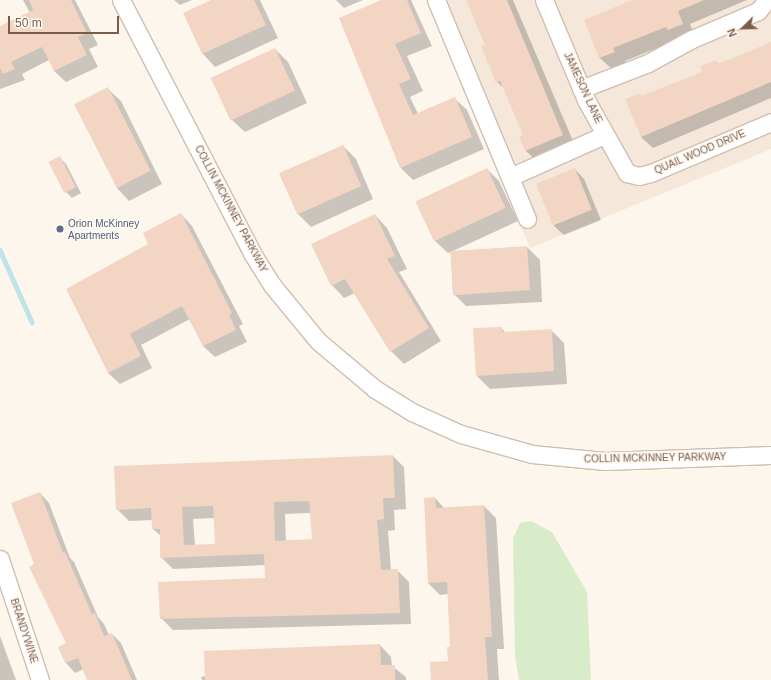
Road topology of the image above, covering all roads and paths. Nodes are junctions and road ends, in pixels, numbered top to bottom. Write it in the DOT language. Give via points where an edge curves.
graph roads {
  1 [pos="121,0"];
  2 [pos="436,0"];
  3 [pos="544,0"];
  4 [pos="767,0"];
  5 [pos="581,89"];
  6 [pos="771,122"];
  7 [pos="604,134"];
  8 [pos="627,173"];
  9 [pos="510,177"];
  10 [pos="527,218"];
  11 [pos="771,455"];
  12 [pos="0,559"];
  13 [pos="40,680"];
  1 -- 11 [label="street, COLLIN MCKINNEY PARKWAY" via="265,275 318,341 376,389 412,412 454,431 510,450 532,454 605,461"];
  2 -- 9 [label="street"];
  3 -- 5 [label="street, JAMESON LANE"];
  4 -- 5 [label="street" via="758,11 698,37 648,63"];
  5 -- 7 [label="street, JAMESON LANE"];
  6 -- 8 [label="street, QUAIL WOOD DRIVE" via="651,173 639,176"];
  7 -- 8 [label="street, JAMESON LANE"];
  7 -- 9 [label="street"];
  9 -- 10 [label="street"];
  12 -- 13 [label="street, BRANDYWINE"];
}
